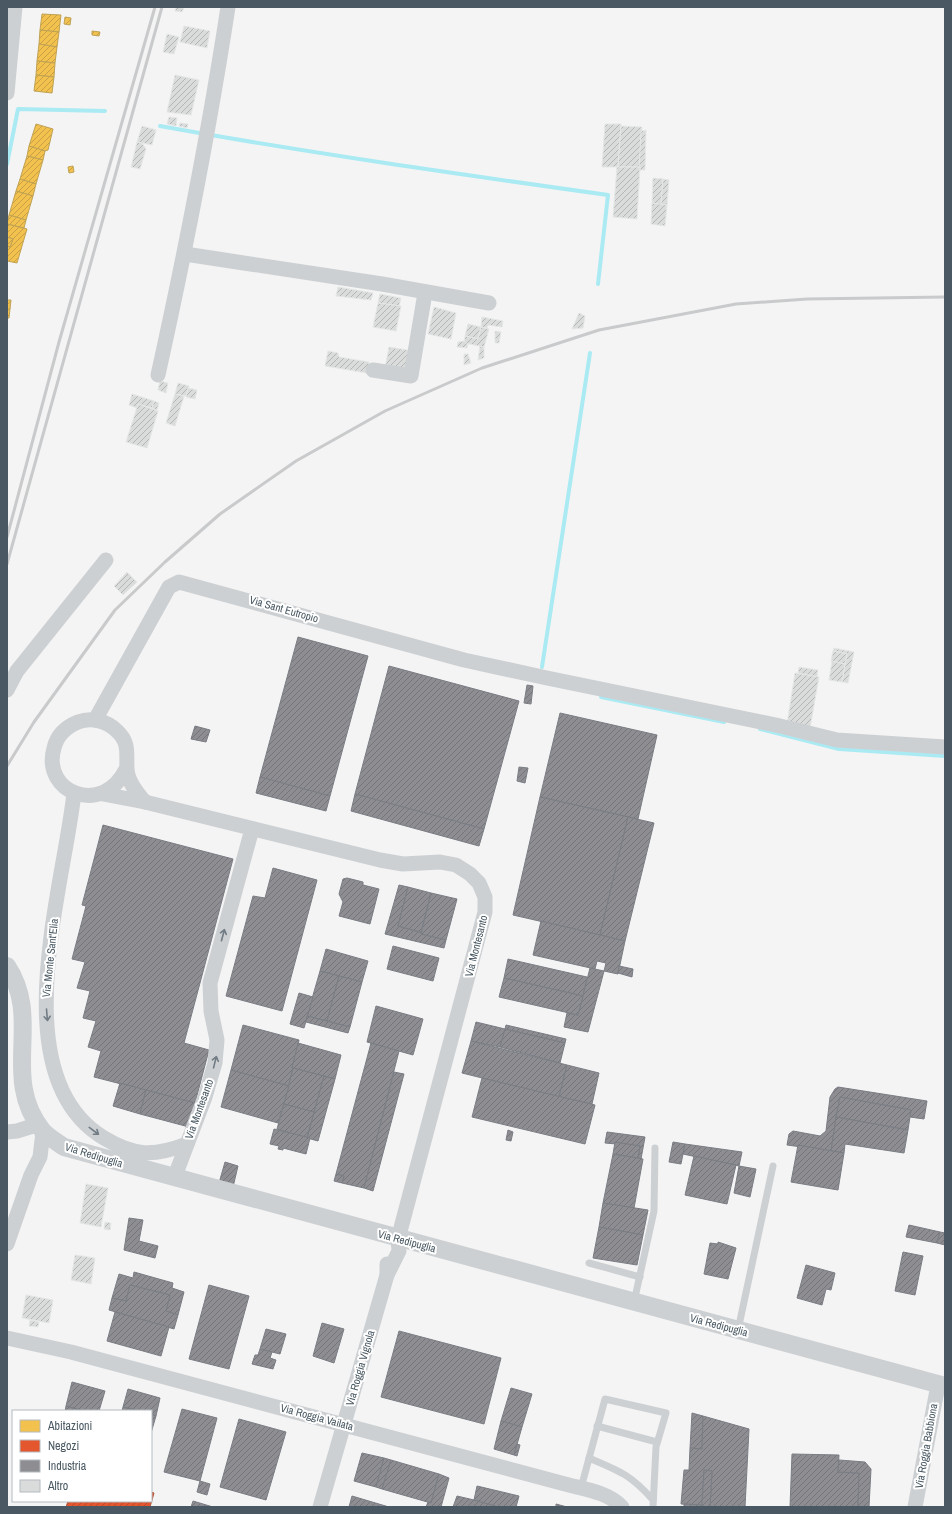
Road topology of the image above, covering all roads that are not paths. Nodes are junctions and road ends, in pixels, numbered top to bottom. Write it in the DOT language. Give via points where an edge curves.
graph roads {
  1 [pos="15,7"];
  2 [pos="228,7"];
  3 [pos="7,93"];
  4 [pos="184,254"];
  5 [pos="425,293"];
  6 [pos="489,304"];
  7 [pos="373,370"];
  8 [pos="158,375"];
  9 [pos="106,560"];
  10 [pos="7,690"];
  11 [pos="95,720"];
  12 [pos="945,747"];
  13 [pos="126,769"];
  14 [pos="74,793"];
  15 [pos="103,794"];
  16 [pos="145,802"];
  17 [pos="252,829"];
  18 [pos="7,966"];
  19 [pos="40,1128"];
  20 [pos="7,1132"];
  21 [pos="187,1144"];
  22 [pos="64,1147"];
  23 [pos="655,1148"];
  24 [pos="40,1157"];
  25 [pos="773,1166"];
  26 [pos="177,1179"];
  27 [pos="398,1239"];
  28 [pos="7,1244"];
  29 [pos="589,1263"];
  30 [pos="640,1277"];
  31 [pos="634,1302"];
  32 [pos="738,1330"];
  33 [pos="7,1338"];
  34 [pos="942,1386"];
  35 [pos="344,1424"];
  36 [pos="597,1426"];
  37 [pos="657,1442"];
  38 [pos="589,1458"];
  39 [pos="581,1488"];
  40 [pos="653,1504"];
  41 [pos="320,1507"];
  42 [pos="622,1507"];
  43 [pos="915,1507"];
  1 -- 3 [label="street"];
  2 -- 4 [label="street" via="208,134"];
  4 -- 5 [label="street" via="382,284"];
  4 -- 8 [label="street"];
  5 -- 6 [label="street"];
  5 -- 7 [label="street" via="411,376"];
  9 -- 10 [label="street" via="17,671"];
  11 -- 12 [label="street, Via Sant Eutropio" via="169,587 180,582 464,660 547,678 837,740"];
  11 -- 13 [label="street" via="108,724 118,732 125,743 128,756"];
  11 -- 14 [label="street" via="83,720 72,724 62,732 52,753 57,777"];
  13 -- 15 [label="street" via="117,784"];
  13 -- 16 [label="street" via="136,793"];
  14 -- 15 [label="street" via="84,796"];
  14 -- 21 [label="street, Via Monte Sant'Elia, one-way" via="49,948 45,992 53,1068 62,1094 76,1114 89,1128 116,1145 132,1151 158,1154"];
  15 -- 16 [label="street, Via Montesanto"];
  16 -- 17 [label="street, Via Montesanto"];
  21 -- 17 [label="street, Via Montesanto, one-way" via="206,1097 218,1051 209,998 210,983"];
  17 -- 27 [label="street, Via Montesanto" via="380,860 403,864 440,862 456,865 479,884 485,898 485,912 470,972"];
  18 -- 19 [label="street, Via Redipuglia" via="13,975 21,1001 15,1064 17,1088 21,1101"];
  19 -- 20 [label="street"];
  19 -- 22 [label="street, Via Redipuglia"];
  19 -- 24 [label="street"];
  21 -- 26 [label="street, Via Montesanto" via="178,1168"];
  22 -- 24 [label="street"];
  22 -- 26 [label="street, Via Redipuglia"];
  23 -- 30 [label="lane" via="654,1212"];
  24 -- 28 [label="street" via="31,1174"];
  25 -- 32 [label="lane"];
  26 -- 27 [label="street, Via Redipuglia"];
  27 -- 31 [label="street, Via Redipuglia"];
  27 -- 35 [label="street, Via Roggia Vignola" via="390,1248 387,1275"];
  29 -- 30 [label="lane"];
  30 -- 31 [label="lane"];
  31 -- 32 [label="street, Via Redipuglia"];
  32 -- 34 [label="street, Via Redipuglia"];
  33 -- 35 [label="street, Via Roggia Vailata" via="71,1352"];
  34 -- 43 [label="street, Via Roggia Babbiona"];
  35 -- 39 [label="street, Via Roggia Vailata"];
  35 -- 41 [label="street, Via Roggia Vignola"];
  36 -- 37 [label="lane"];
  36 -- 37 [label="lane" via="605,1399 666,1413"];
  36 -- 38 [label="lane"];
  37 -- 40 [label="lane"];
  38 -- 39 [label="lane"];
  38 -- 40 [label="lane" via="624,1473 639,1483"];
  39 -- 42 [label="street, Via Roggia Vailata" via="606,1495"];
}
